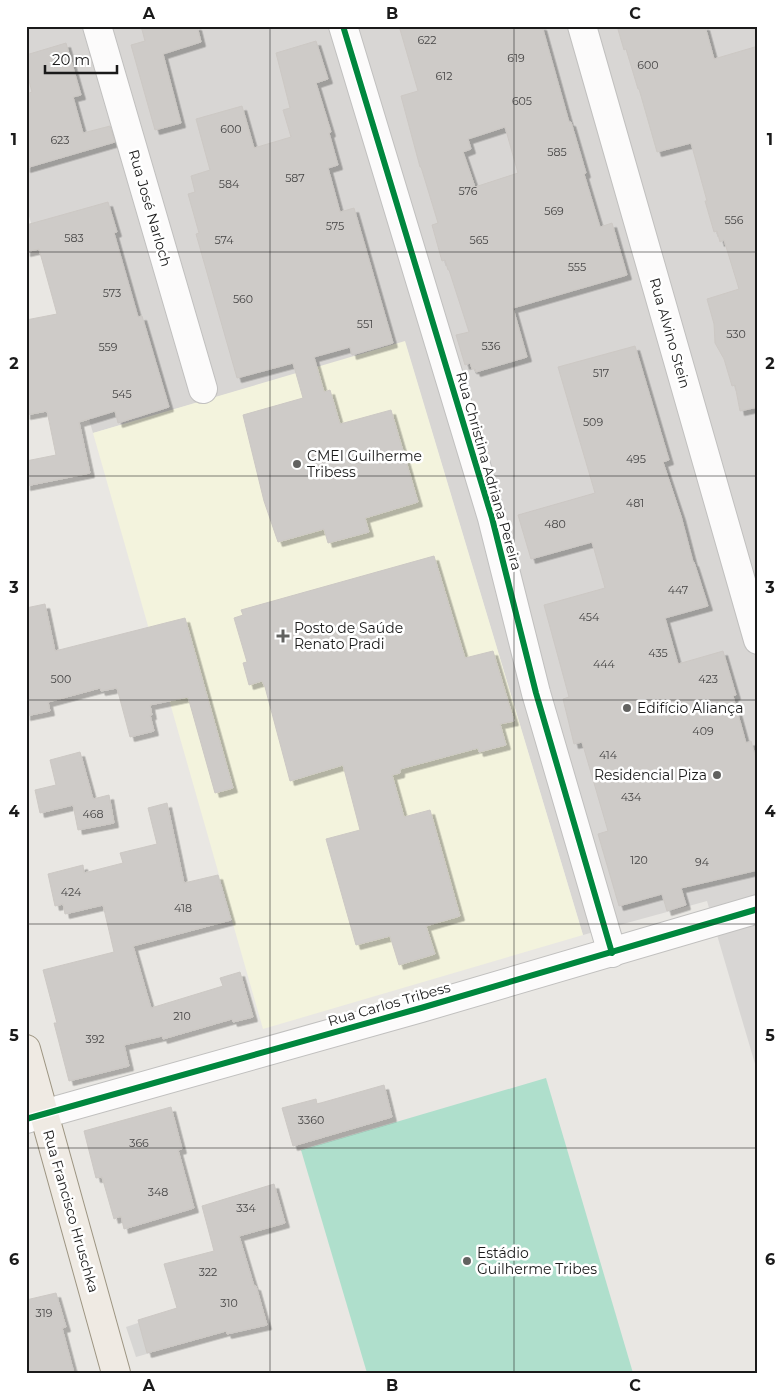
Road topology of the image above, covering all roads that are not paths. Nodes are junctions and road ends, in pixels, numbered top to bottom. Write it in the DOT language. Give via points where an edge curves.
graph roads {
  1 [pos="97,26"];
  2 [pos="343,26"];
  3 [pos="582,26"];
  4 [pos="202,389"];
  5 [pos="758,640"];
  6 [pos="758,909"];
  7 [pos="612,953"];
  8 [pos="26,1049"];
  9 [pos="35,1117"];
  10 [pos="116,1373"];
  1 -- 4 [label="street, Rua José Narloch"];
  2 -- 7 [label="street, Rua Christina Adriana Pereira" via="489,508 536,692"];
  3 -- 5 [label="street, Rua Alvino Stein"];
  6 -- 7 [label="street, Rua Carlos Tribess"];
  7 -- 9 [label="street, Rua Carlos Tribess"];
  8 -- 9 [label="main road, Rua Francisco Hruschka"];
  9 -- 10 [label="main road, Rua Francisco Hruschka"];
}
